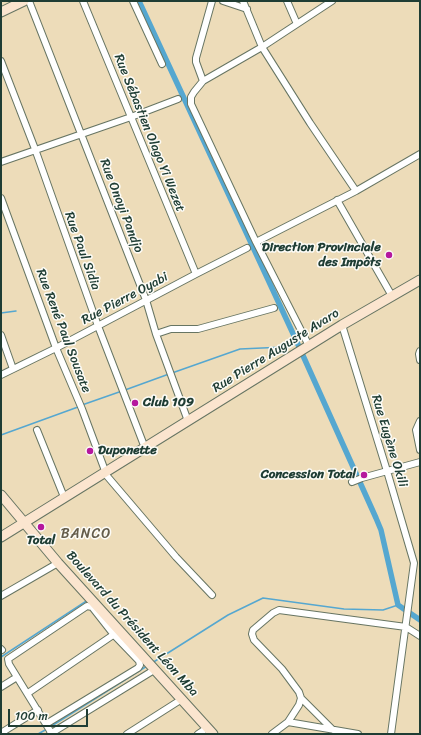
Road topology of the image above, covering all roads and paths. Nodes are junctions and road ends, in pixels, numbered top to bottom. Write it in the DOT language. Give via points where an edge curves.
graph roads {
  1 [pos="24,1"];
  2 [pos="29,1"];
  3 [pos="83,1"];
  4 [pos="133,1"];
  5 [pos="212,1"];
  6 [pos="223,1"];
  7 [pos="244,1"];
  8 [pos="287,1"];
  9 [pos="332,1"];
  10 [pos="247,9"];
  11 [pos="1,12"];
  12 [pos="297,24"];
  13 [pos="262,47"];
  14 [pos="1,61"];
  15 [pos="162,64"];
  16 [pos="203,81"];
  17 [pos="178,99"];
  18 [pos="131,117"];
  19 [pos="81,134"];
  20 [pos="35,150"];
  21 [pos="420,154"];
  22 [pos="1,162"];
  23 [pos="356,191"];
  24 [pos="1,198"];
  25 [pos="337,200"];
  26 [pos="256,242"];
  27 [pos="247,248"];
  28 [pos="196,274"];
  29 [pos="420,280"];
  30 [pos="392,296"];
  31 [pos="146,300"];
  32 [pos="274,308"];
  33 [pos="342,325"];
  34 [pos="98,326"];
  35 [pos="156,334"];
  36 [pos="1,335"];
  37 [pos="306,347"];
  38 [pos="56,348"];
  39 [pos="420,351"];
  40 [pos="420,360"];
  41 [pos="13,369"];
  42 [pos="1,375"];
  43 [pos="188,421"];
  44 [pos="420,421"];
  45 [pos="37,430"];
  46 [pos="145,448"];
  47 [pos="420,450"];
  48 [pos="420,462"];
  49 [pos="387,471"];
  50 [pos="105,472"];
  51 [pos="352,482"];
  52 [pos="1,495"];
  53 [pos="64,497"];
  54 [pos="25,523"];
  55 [pos="1,538"];
  56 [pos="58,563"];
  57 [pos="417,565"];
  58 [pos="212,595"];
  59 [pos="1,596"];
  60 [pos="407,624"];
  61 [pos="117,633"];
  62 [pos="420,636"];
  63 [pos="152,667"];
  64 [pos="17,677"];
  65 [pos="1,687"];
  66 [pos="28,692"];
  67 [pos="301,698"];
  68 [pos="182,699"];
  69 [pos="38,710"];
  70 [pos="288,722"];
  71 [pos="333,730"];
  72 [pos="50,731"];
  73 [pos="210,731"];
  74 [pos="1,733"];
  75 [pos="127,734"];
  76 [pos="198,734"];
  77 [pos="272,734"];
  78 [pos="358,734"];
  79 [pos="391,734"];
  1 -- 11 [label="street"];
  2 -- 19 [label="street, Rue Onoyi Pandjo"];
  3 -- 18 [label="street, Rue Sébastien Olago Yi Wezet"];
  4 -- 15 [label="street"];
  5 -- 16 [label="street" via="196,58"];
  6 -- 10 [label="street"];
  7 -- 10 [label="street"];
  8 -- 12 [label="street"];
  9 -- 12 [label="street"];
  10 -- 13 [label="street"];
  12 -- 13 [label="street"];
  13 -- 16 [label="street"];
  13 -- 23 [label="street"];
  14 -- 20 [label="street, Rue Paul Sidia"];
  16 -- 26 [label="street" via="194,92 191,104"];
  17 -- 18 [label="street"];
  18 -- 19 [label="street"];
  18 -- 28 [label="street, Rue Sébastien Olago Yi Wezet"];
  19 -- 20 [label="street"];
  19 -- 31 [label="street, Rue Onoyi Pandjo"];
  20 -- 22 [label="street"];
  20 -- 34 [label="street, Rue Paul Sidia"];
  21 -- 23 [label="street"];
  23 -- 25 [label="street"];
  24 -- 38 [label="street, Rue René Paul Sousate"];
  25 -- 26 [label="street"];
  25 -- 30 [label="street"];
  26 -- 37 [label="street"];
  27 -- 28 [label="street, Rue Pierre Oyabi"];
  28 -- 31 [label="street, Rue Pierre Oyabi"];
  29 -- 30 [label="street, Rue Pierre Auguste Avaro"];
  30 -- 33 [label="street, Rue Pierre Auguste Avaro"];
  31 -- 34 [label="street, Rue Pierre Oyabi"];
  31 -- 35 [label="street, Rue Onoyi Pandjo"];
  32 -- 35 [label="street" via="198,329 171,329"];
  33 -- 37 [label="street, Rue Pierre Auguste Avaro"];
  33 -- 49 [label="street, Rue Eugène Okili"];
  34 -- 38 [label="street, Rue Pierre Oyabi"];
  34 -- 46 [label="street, Rue Paul Sidia"];
  35 -- 43 [label="street, Rue Onoyi Pandjo"];
  36 -- 41 [label="street"];
  37 -- 43 [label="street, Rue Pierre Auguste Avaro"];
  38 -- 41 [label="street, Rue Pierre Oyabi"];
  38 -- 50 [label="street, Rue René Paul Sousate"];
  39 -- 40 [label="street"];
  41 -- 42 [label="street, Rue Pierre Oyabi"];
  43 -- 46 [label="street, Rue Pierre Auguste Avaro"];
  44 -- 47 [label="street" via="416,430"];
  45 -- 53 [label="street"];
  46 -- 50 [label="street, Rue Pierre Auguste Avaro"];
  48 -- 49 [label="street"];
  49 -- 51 [label="street"];
  49 -- 57 [label="street, Rue Eugène Okili"];
  50 -- 53 [label="street, Rue Pierre Auguste Avaro"];
  50 -- 58 [label="street, Rue René Paul Sousate"];
  52 -- 54 [label="street, Boulevard du Président Léon Mba"];
  53 -- 54 [label="street, Rue Pierre Auguste Avaro"];
  54 -- 55 [label="street, Rue Pierre Auguste Avaro"];
  54 -- 56 [label="street, Boulevard du Président Léon Mba"];
  56 -- 59 [label="street"];
  56 -- 61 [label="street, Boulevard du Président Léon Mba"];
  57 -- 60 [label="street"];
  60 -- 62 [label="street"];
  60 -- 67 [label="street" via="279,610 273,613 253,630 252,637 282,669"];
  60 -- 79 [label="street"];
  61 -- 63 [label="street, Boulevard du Président Léon Mba"];
  61 -- 64 [label="street" via="94,608 87,606 10,656 9,664"];
  61 -- 66 [label="street"];
  61 -- 72 [label="street" via="139,661 140,666"];
  63 -- 68 [label="street, Boulevard du Président Léon Mba"];
  63 -- 72 [label="street"];
  64 -- 65 [label="street"];
  64 -- 66 [label="street"];
  66 -- 69 [label="street"];
  67 -- 70 [label="street"];
  67 -- 71 [label="street"];
  68 -- 73 [label="street, Boulevard du Président Léon Mba"];
  68 -- 75 [label="street"];
  69 -- 72 [label="street"];
  69 -- 74 [label="street"];
  70 -- 71 [label="street"];
  70 -- 77 [label="street"];
  71 -- 78 [label="street"];
  73 -- 76 [label="street"];
}
